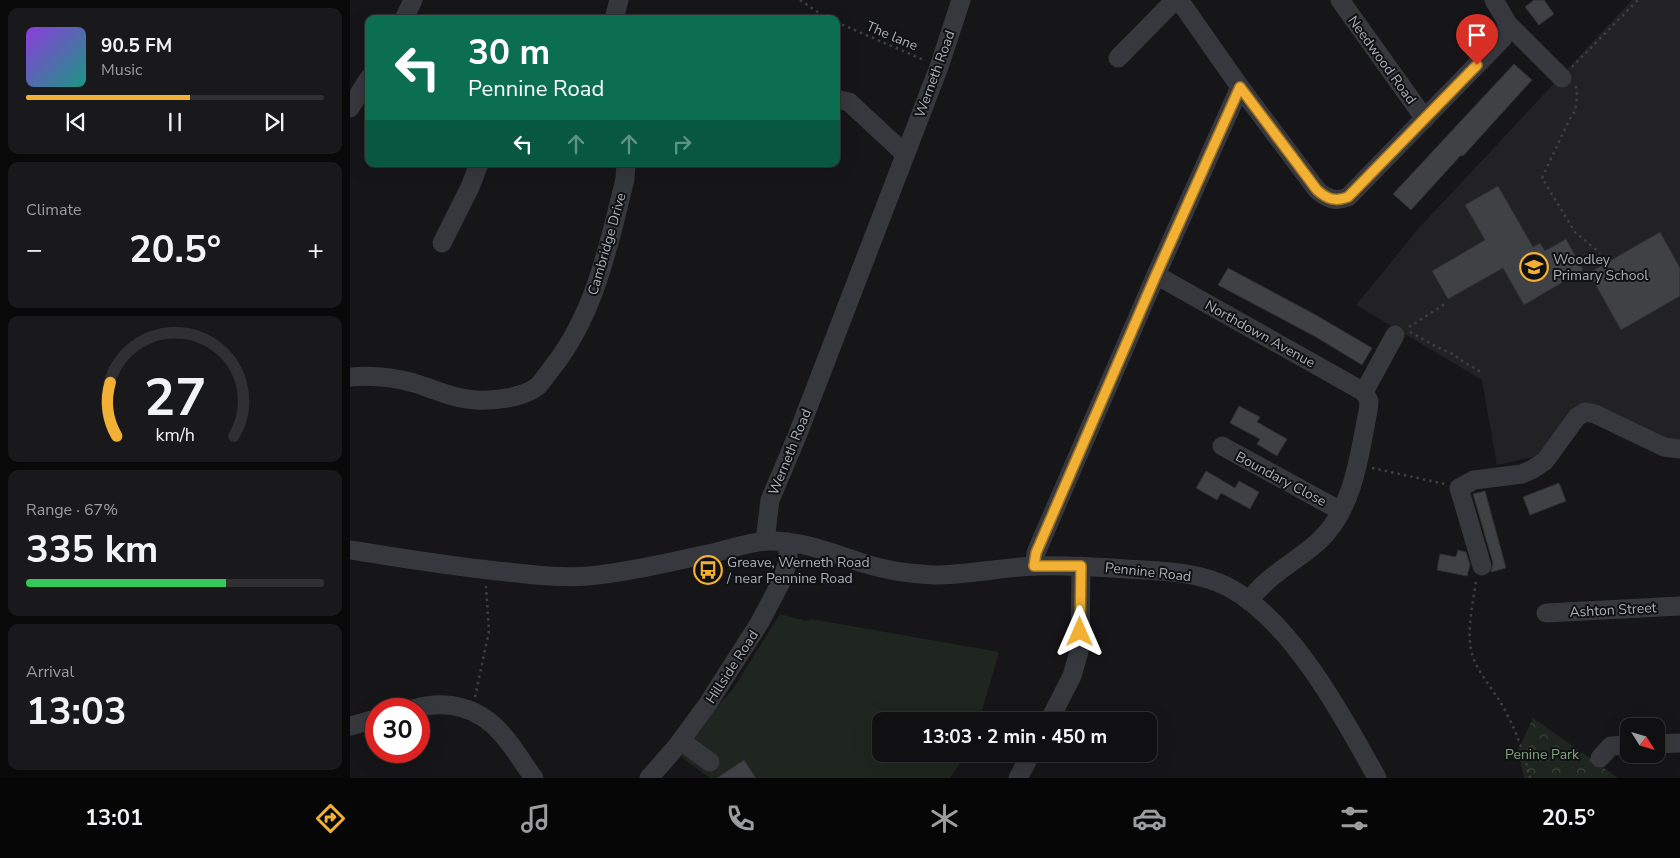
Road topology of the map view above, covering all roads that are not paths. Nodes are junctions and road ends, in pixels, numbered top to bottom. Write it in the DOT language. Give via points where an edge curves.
graph roads {
  1 [pos="413,0"];
  2 [pos="619,0"];
  3 [pos="961,0"];
  4 [pos="1175,0"];
  5 [pos="1180,0"];
  6 [pos="1340,0"];
  7 [pos="1494,0"];
  8 [pos="406,15"];
  9 [pos="615,15"];
  10 [pos="1508,24"];
  11 [pos="1118,58"];
  12 [pos="1564,75"];
  13 [pos="365,84"];
  14 [pos="1240,87"];
  15 [pos="840,100"];
  16 [pos="350,108"];
  17 [pos="1425,120"];
  18 [pos="906,154"];
  19 [pos="478,167"];
  20 [pos="626,167"];
  21 [pos="442,243"];
  22 [pos="1156,275"];
  23 [pos="1401,332"];
  24 [pos="350,377"];
  25 [pos="1364,392"];
  26 [pos="1222,446"];
  27 [pos="1680,449"];
  28 [pos="1341,511"];
  29 [pos="765,541"];
  30 [pos="788,542"];
  31 [pos="350,550"];
  32 [pos="1034,566"];
  33 [pos="1081,566"];
  34 [pos="1482,566"];
  35 [pos="1250,601"];
  36 [pos="1680,606"];
  37 [pos="1546,613"];
  38 [pos="430,706"];
  39 [pos="1054,712"];
  40 [pos="365,722"];
  41 [pos="350,726"];
  42 [pos="681,741"];
  43 [pos="1680,743"];
  44 [pos="1665,744"];
  45 [pos="1620,746"];
  46 [pos="1600,758"];
  47 [pos="710,762"];
  48 [pos="1027,762"];
  49 [pos="534,778"];
  50 [pos="649,778"];
  51 [pos="1018,778"];
  52 [pos="1376,778"];
  1 -- 8 [label="street"];
  2 -- 9 [label="street"];
  3 -- 18 [label="street, Werneth Road"];
  4 -- 11 [label="street"];
  5 -- 14 [label="street"];
  6 -- 17 [label="street, Needwood Road"];
  7 -- 10 [label="street"];
  10 -- 12 [label="street"];
  10 -- 17 [label="street" via="1503,38"];
  13 -- 16 [label="street"];
  14 -- 17 [label="street" via="1317,190 1331,199 1348,197"];
  14 -- 22 [label="street"];
  15 -- 18 [label="street" via="849,102"];
  18 -- 29 [label="street, Werneth Road" via="770,500"];
  19 -- 21 [label="street"];
  20 -- 24 [label="street, Cambridge Drive" via="626,179 594,293 574,337 537,386 515,398 476,400 440,394 375,375"];
  22 -- 25 [label="street, Northdown Avenue"];
  22 -- 32 [label="street" via="1041,541"];
  23 -- 25 [label="street"];
  25 -- 28 [label="street" via="1369,401 1368,411 1351,491"];
  26 -- 28 [label="street, Boundary Close"];
  27 -- 34 [label="street" via="1664,447 1596,414 1585,412 1577,417 1545,461 1534,469 1522,474 1474,480 1458,488"];
  28 -- 35 [label="street" via="1318,542 1266,581"];
  29 -- 30 [label="street, Pennine Road"];
  29 -- 31 [label="street" via="638,569 546,576"];
  30 -- 32 [label="street, Pennine Road" via="909,573 956,574"];
  30 -- 42 [label="street, Hillside Road" via="788,561 782,580 760,622 736,663"];
  32 -- 33 [label="street, Pennine Road"];
  33 -- 35 [label="street, Pennine Road" via="1205,578"];
  33 -- 39 [label="street" via="1080,648 1072,676"];
  35 -- 52 [label="street, Pennine Road" via="1284,635 1328,692"];
  36 -- 37 [label="street, Ashton Street"];
  38 -- 49 [label="street" via="473,710 502,734"];
  40 -- 41 [label="street"];
  42 -- 47 [label="street"];
  42 -- 50 [label="street, Hillside Road"];
  43 -- 44 [label="street"];
  45 -- 46 [label="street" via="1611,746"];
  48 -- 51 [label="street"];
}
